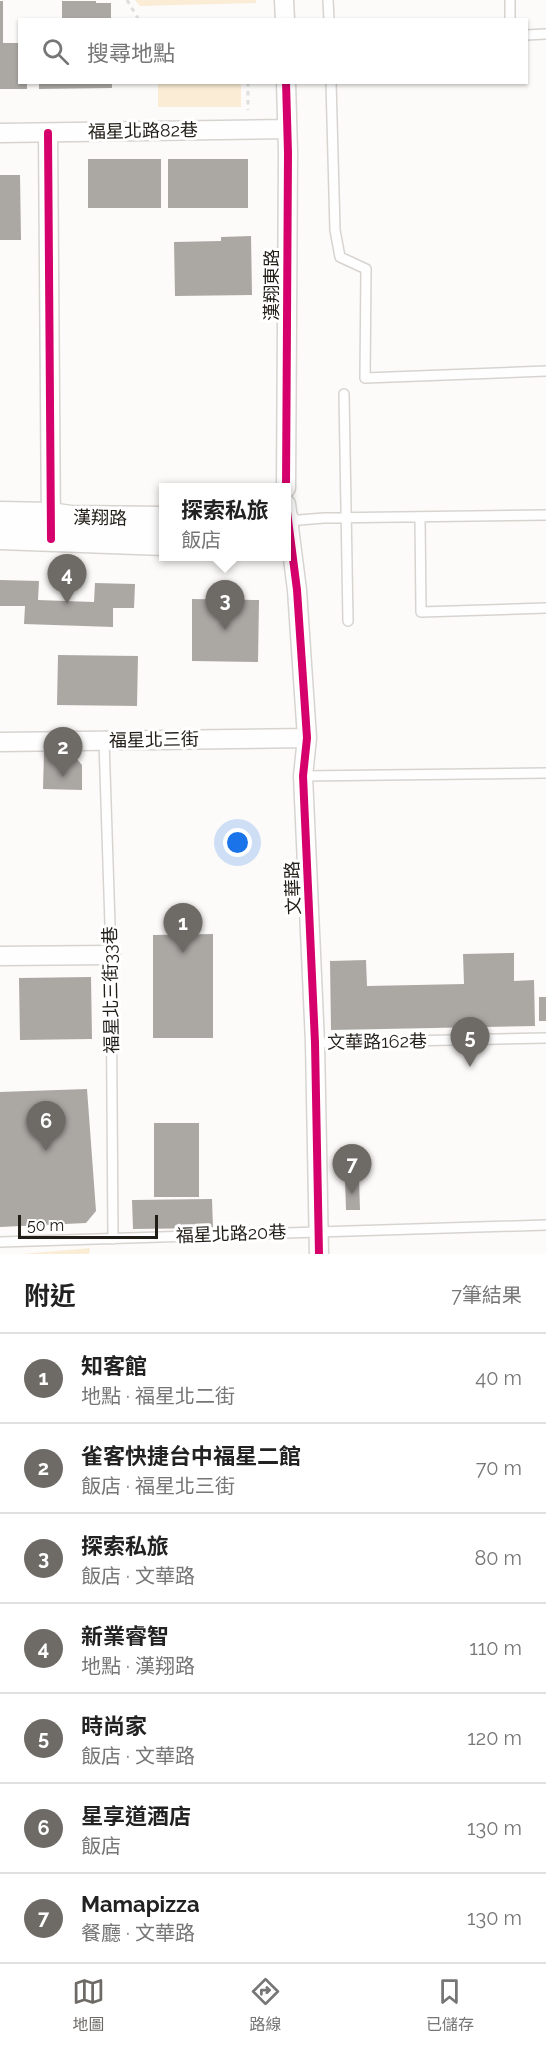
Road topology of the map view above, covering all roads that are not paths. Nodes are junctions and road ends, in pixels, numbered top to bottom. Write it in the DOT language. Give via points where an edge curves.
graph roads {
  1 [pos="284,0"];
  2 [pos="328,0"];
  3 [pos="510,0"];
  4 [pos="285,18"];
  5 [pos="329,18"];
  6 [pos="510,18"];
  7 [pos="528,34"];
  8 [pos="546,34"];
  9 [pos="286,84"];
  10 [pos="331,84"];
  11 [pos="286,129"];
  12 [pos="0,133"];
  13 [pos="48,133"];
  14 [pos="546,371"];
  15 [pos="344,394"];
  16 [pos="286,483"];
  17 [pos="0,514"];
  18 [pos="50,515"];
  19 [pos="546,515"];
  20 [pos="420,518"];
  21 [pos="159,519"];
  22 [pos="347,519"];
  23 [pos="291,521"];
  24 [pos="0,537"];
  25 [pos="51,539"];
  26 [pos="159,543"];
  27 [pos="291,549"];
  28 [pos="546,608"];
  29 [pos="348,621"];
  30 [pos="307,738"];
  31 [pos="104,741"];
  32 [pos="0,742"];
  33 [pos="546,773"];
  34 [pos="303,776"];
  35 [pos="111,955"];
  36 [pos="0,956"];
  37 [pos="546,1038"];
  38 [pos="315,1043"];
  39 [pos="546,1225"];
  40 [pos="319,1230"];
  41 [pos="113,1239"];
  42 [pos="0,1242"];
  43 [pos="319,1254"];
  1 -- 4 [label="street"];
  2 -- 5 [label="lane"];
  3 -- 6 [label="lane"];
  7 -- 8 [label="lane"];
  9 -- 11 [label="street, 漢翔東路"];
  10 -- 14 [label="lane" via="340,257 366,269 365,378"];
  11 -- 13 [label="street, 福星北路82巷"];
  11 -- 16 [label="street, 漢翔東路"];
  12 -- 13 [label="street, 福星北路82巷"];
  13 -- 18 [label="street"];
  15 -- 22 [label="lane"];
  17 -- 18 [label="street, 漢翔路"];
  18 -- 21 [label="street, 漢翔路"];
  18 -- 25 [label="street"];
  19 -- 20 [label="lane"];
  20 -- 22 [label="lane"];
  20 -- 28 [label="lane" via="421,612"];
  22 -- 23 [label="lane"];
  22 -- 29 [label="lane"];
  24 -- 25 [label="street, 漢翔路"];
  25 -- 26 [label="street, 漢翔路"];
  27 -- 30 [label="street, 文華路"];
  30 -- 31 [label="street, 福星北三街"];
  30 -- 34 [label="street, 文華路"];
  31 -- 32 [label="street, 福星北三街"];
  31 -- 35 [label="lane, 福星北三街33巷"];
  33 -- 34 [label="lane"];
  34 -- 38 [label="street, 文華路"];
  35 -- 36 [label="street"];
  35 -- 41 [label="lane, 福星北三街33巷"];
  37 -- 38 [label="lane, 文華路162巷"];
  38 -- 40 [label="street, 文華路"];
  39 -- 40 [label="lane, 福星北路20巷"];
  40 -- 41 [label="lane, 福星北路20巷"];
  40 -- 43 [label="street, 文華路"];
  41 -- 42 [label="lane, 福星北路20巷"];
}
